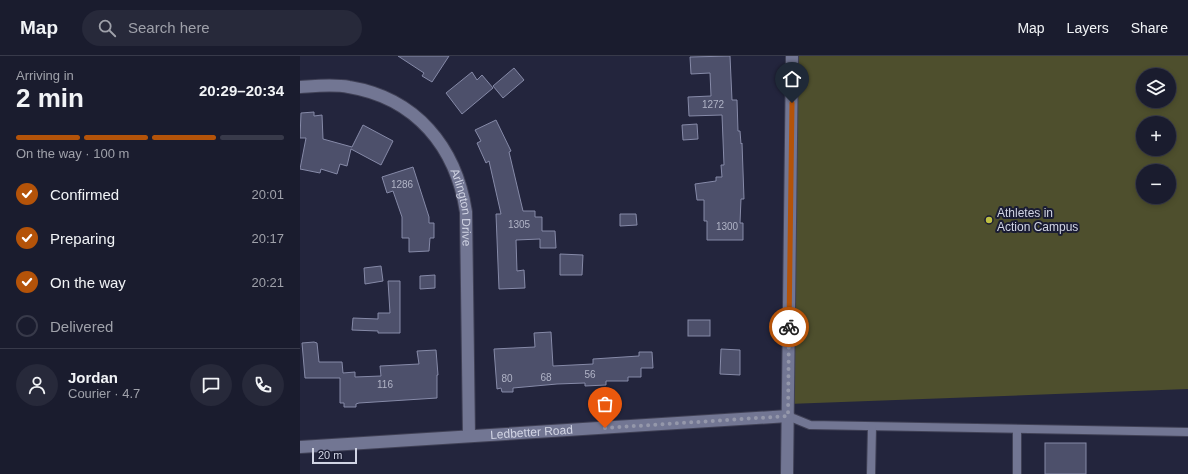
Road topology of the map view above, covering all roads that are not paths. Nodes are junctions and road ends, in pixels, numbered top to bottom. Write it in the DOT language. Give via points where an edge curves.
graph roads {
  1 [pos="792,56"];
  2 [pos="300,87"];
  3 [pos="788,416"];
  4 [pos="872,427"];
  5 [pos="1017,430"];
  6 [pos="1188,432"];
  7 [pos="468,436"];
  8 [pos="300,447"];
  9 [pos="787,474"];
  10 [pos="871,474"];
  11 [pos="1017,474"];
  1 -- 3 [label="street"];
  2 -- 7 [label="street, Arlington Drive" via="348,86 384,97 403,107 428,128 455,168 466,212"];
  3 -- 4 [label="lane" via="810,426"];
  3 -- 7 [label="street, Ledbetter Road"];
  3 -- 9 [label="street"];
  4 -- 5 [label="lane"];
  4 -- 10 [label="lane"];
  5 -- 6 [label="lane"];
  5 -- 11 [label="lane"];
  7 -- 8 [label="street, Ledbetter Road"];
}
